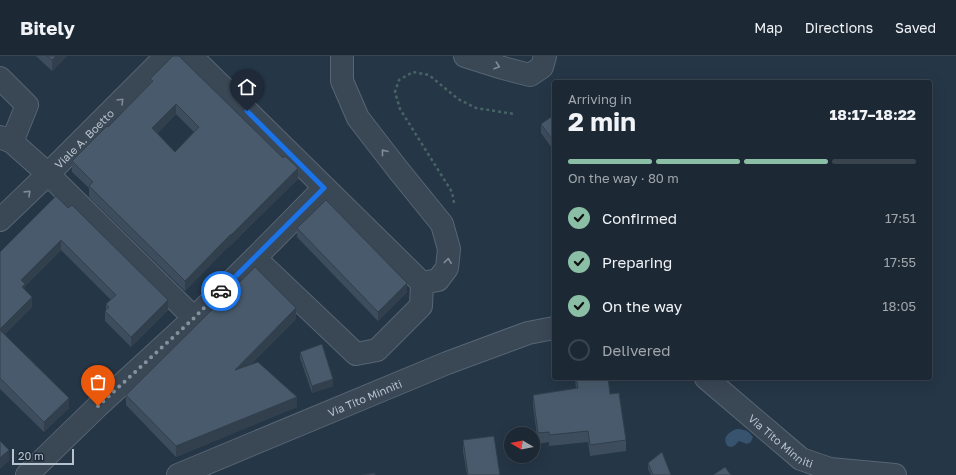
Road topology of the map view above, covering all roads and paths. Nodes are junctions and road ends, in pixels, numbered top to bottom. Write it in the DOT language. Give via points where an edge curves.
graph roads {
  1 [pos="166,56"];
  2 [pos="191,56"];
  3 [pos="342,56"];
  4 [pos="465,56"];
  5 [pos="545,56"];
  6 [pos="0,78"];
  7 [pos="514,114"];
  8 [pos="6,140"];
  9 [pos="48,174"];
  10 [pos="324,188"];
  11 [pos="455,207"];
  12 [pos="0,220"];
  13 [pos="255,258"];
  14 [pos="422,283"];
  15 [pos="194,318"];
  16 [pos="552,328"];
  17 [pos="708,380"];
  18 [pos="26,475"];
  19 [pos="178,475"];
  20 [pos="895,475"];
  9 -- 1 [label="street, Viale A. Boetto, one-way"];
  2 -- 10 [label="street"];
  14 -- 3 [label="street, one-way" via="438,280 447,268 449,249 442,224 358,118 342,81"];
  4 -- 5 [label="street, one-way" via="530,75 542,67"];
  6 -- 8 [label="street" via="27,105"];
  7 -- 11 [label="path" via="476,108 458,99 429,75 413,72 399,80 395,92 400,109 452,192"];
  8 -- 9 [label="street"];
  12 -- 9 [label="street, Viale A. Boetto, one-way"];
  9 -- 15 [label="street"];
  10 -- 13 [label="street"];
  10 -- 14 [label="street"];
  13 -- 14 [label="street" via="356,354 377,350 420,306"];
  13 -- 15 [label="street"];
  15 -- 18 [label="street"];
  16 -- 19 [label="street, Via Tito Minniti" via="528,333 447,362"];
  17 -- 20 [label="street, Via Tito Minniti" via="801,459 830,469"];
}
